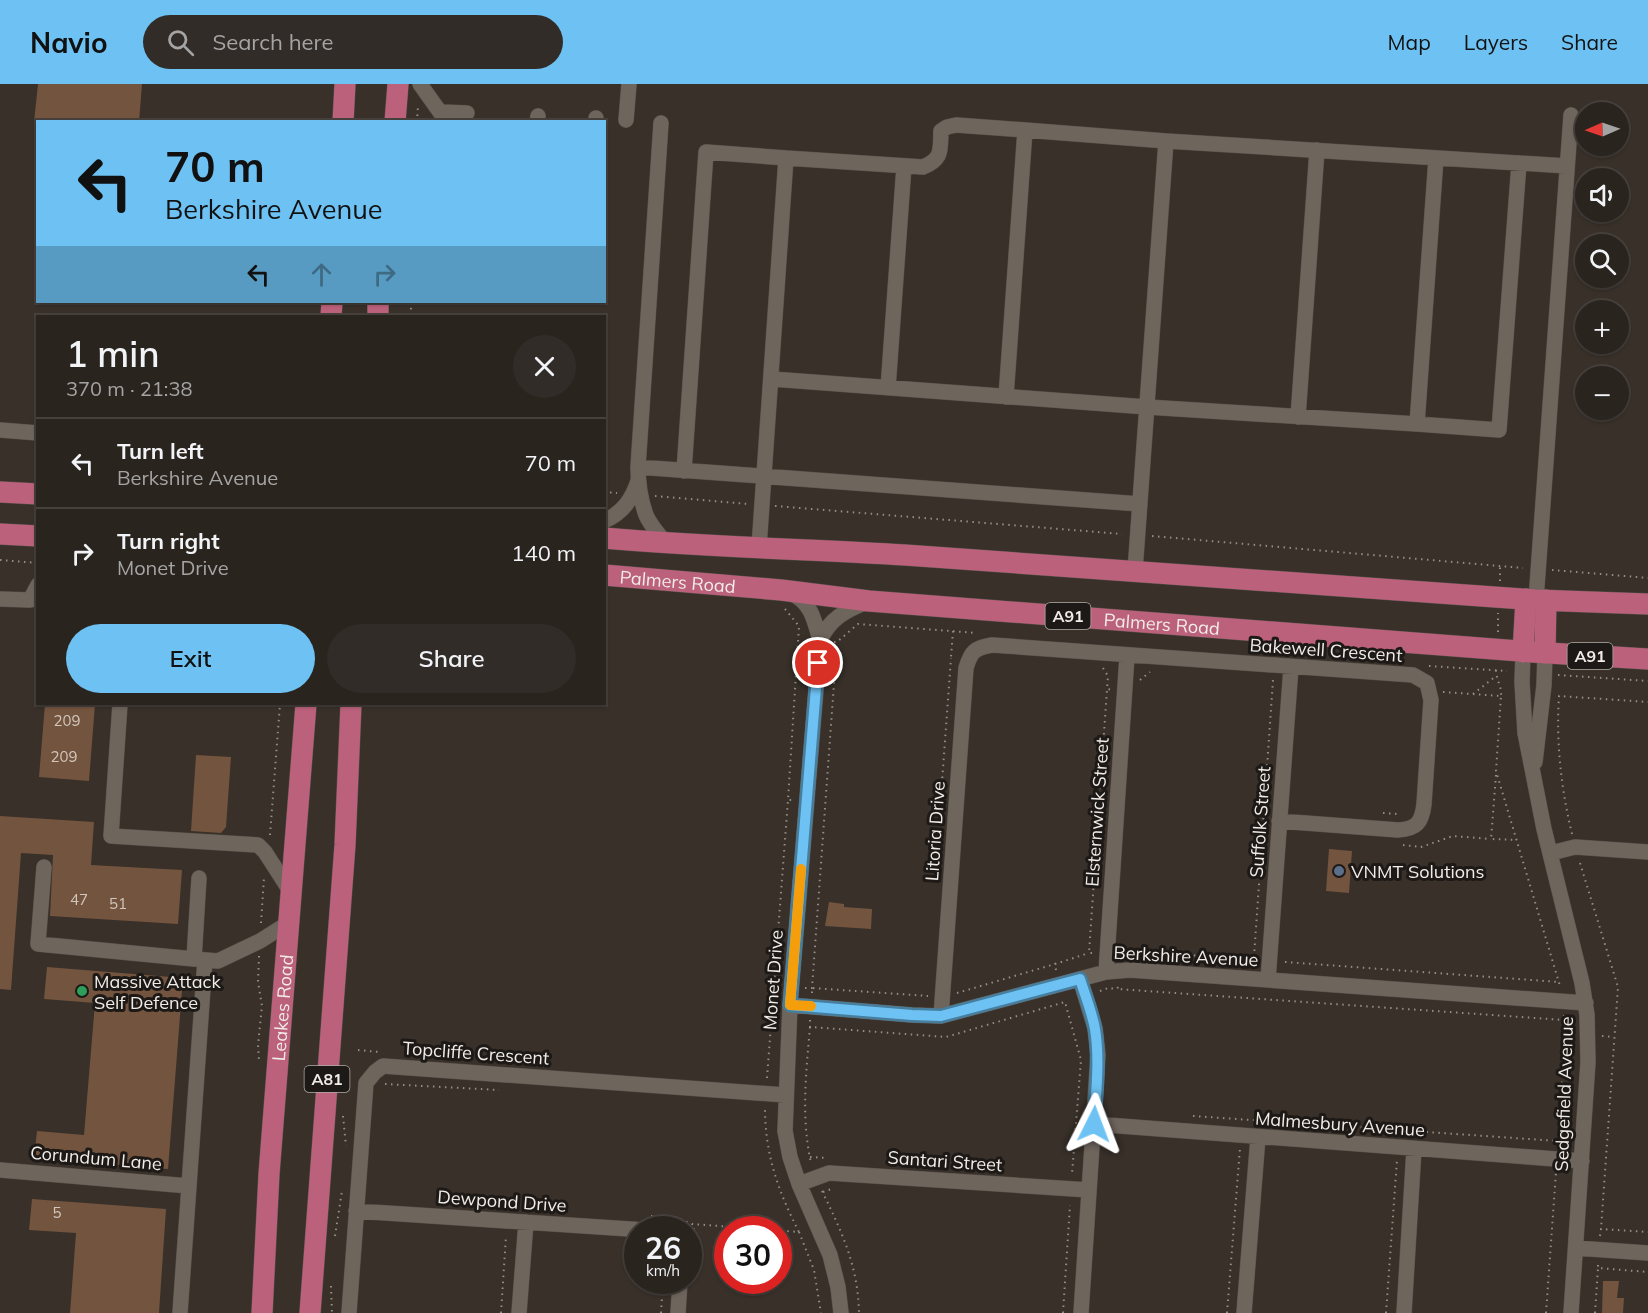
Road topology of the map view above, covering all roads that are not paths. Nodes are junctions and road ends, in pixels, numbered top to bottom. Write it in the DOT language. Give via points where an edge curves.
graph roads {
  1 [pos="345,84"];
  2 [pos="398,84"];
  3 [pos="420,84"];
  4 [pos="629,84"];
  5 [pos="467,113"];
  6 [pos="1571,115"];
  7 [pos="445,117"];
  8 [pos="343,120"];
  9 [pos="395,120"];
  10 [pos="626,120"];
  11 [pos="661,123"];
  12 [pos="1025,130"];
  13 [pos="1166,141"];
  14 [pos="1317,150"];
  15 [pos="786,158"];
  16 [pos="1436,158"];
  17 [pos="1519,163"];
  18 [pos="904,166"];
  19 [pos="1567,166"];
  20 [pos="772,379"];
  21 [pos="888,388"];
  22 [pos="1006,396"];
  23 [pos="1147,407"];
  24 [pos="1298,417"];
  25 [pos="1417,424"];
  26 [pos="0,430"];
  27 [pos="36,433"];
  28 [pos="684,471"];
  29 [pos="638,474"];
  30 [pos="764,476"];
  31 [pos="0,492"];
  32 [pos="36,494"];
  33 [pos="1140,504"];
  34 [pos="606,520"];
  35 [pos="0,534"];
  36 [pos="36,536"];
  37 [pos="606,538"];
  38 [pos="664,543"];
  39 [pos="759,547"];
  40 [pos="1135,571"];
  41 [pos="606,575"];
  42 [pos="782,590"];
  43 [pos="0,598"];
  44 [pos="1536,600"];
  45 [pos="869,601"];
  46 [pos="34,603"];
  47 [pos="1648,604"];
  48 [pos="820,641"];
  49 [pos="974,651"];
  50 [pos="1523,652"];
  51 [pos="1545,653"];
  52 [pos="1127,656"];
  53 [pos="1648,659"];
  54 [pos="1290,674"];
  55 [pos="120,705"];
  56 [pos="306,705"];
  57 [pos="351,705"];
  58 [pos="1534,773"];
  59 [pos="1279,821"];
  60 [pos="1648,852"];
  61 [pos="1551,853"];
  62 [pos="44,867"];
  63 [pos="199,878"];
  64 [pos="292,894"];
  65 [pos="290,922"];
  66 [pos="199,959"];
  67 [pos="1106,972"];
  68 [pos="1080,979"];
  69 [pos="1268,980"];
  70 [pos="1586,1003"];
  71 [pos="790,1005"];
  72 [pos="941,1016"];
  73 [pos="785,1095"];
  74 [pos="1094,1124"];
  75 [pos="1258,1137"];
  76 [pos="1414,1149"];
  77 [pos="1582,1161"];
  78 [pos="0,1170"];
  79 [pos="799,1184"];
  80 [pos="189,1186"];
  81 [pos="1089,1190"];
  82 [pos="356,1211"];
  83 [pos="526,1222"];
  84 [pos="624,1223"];
  85 [pos="1576,1248"];
  86 [pos="1648,1253"];
  87 [pos="683,1294"];
  88 [pos="180,1313"];
  89 [pos="262,1313"];
  90 [pos="310,1313"];
  91 [pos="349,1313"];
  92 [pos="519,1313"];
  93 [pos="678,1313"];
  94 [pos="841,1313"];
  95 [pos="1081,1313"];
  96 [pos="1244,1313"];
  97 [pos="1404,1313"];
  98 [pos="1571,1313"];
  1 -- 8 [label="highway"];
  2 -- 9 [label="highway"];
  3 -- 7 [label="street"];
  4 -- 10 [label="street"];
  5 -- 7 [label="street"];
  6 -- 19 [label="street"];
  11 -- 29 [label="street"];
  12 -- 13 [label="street"];
  12 -- 18 [label="street" via="947,127 941,131 940,154 935,162 923,167"];
  12 -- 22 [label="street"];
  13 -- 14 [label="street"];
  13 -- 23 [label="street"];
  14 -- 16 [label="street"];
  14 -- 24 [label="street"];
  15 -- 18 [label="street"];
  15 -- 20 [label="street"];
  15 -- 28 [label="street" via="706,152"];
  16 -- 17 [label="street"];
  16 -- 25 [label="street"];
  17 -- 19 [label="street"];
  17 -- 25 [label="street" via="1499,430"];
  18 -- 21 [label="street"];
  19 -- 44 [label="street"];
  20 -- 21 [label="street"];
  20 -- 30 [label="street"];
  21 -- 22 [label="street"];
  22 -- 23 [label="street"];
  23 -- 24 [label="street"];
  23 -- 33 [label="street"];
  24 -- 25 [label="street"];
  26 -- 27 [label="street"];
  28 -- 29 [label="street"];
  28 -- 30 [label="street"];
  29 -- 34 [label="street" via="630,502"];
  29 -- 38 [label="street" via="647,517"];
  30 -- 33 [label="street"];
  30 -- 39 [label="street"];
  31 -- 32 [label="highway"];
  33 -- 40 [label="street"];
  35 -- 36 [label="highway"];
  37 -- 38 [label="highway, Palmers Road"];
  38 -- 39 [label="highway, Palmers Road"];
  39 -- 40 [label="highway, Palmers Road"];
  40 -- 44 [label="highway, Palmers Road"];
  41 -- 42 [label="highway, Palmers Road / A91"];
  42 -- 45 [label="highway, Palmers Road / A91"];
  42 -- 48 [label="street, Monet Drive" via="797,595 808,606"];
  43 -- 46 [label="street"];
  44 -- 47 [label="highway, Palmers Road"];
  44 -- 50 [label="highway"];
  44 -- 51 [label="highway"];
  45 -- 48 [label="street" via="839,615"];
  45 -- 50 [label="highway, Palmers Road / A91"];
  48 -- 71 [label="street, Monet Drive"];
  49 -- 52 [label="street, Bakewell Crescent" via="992,645"];
  49 -- 72 [label="street, Litoria Drive" via="966,668"];
  50 -- 51 [label="highway, Palmers Road / A91"];
  50 -- 58 [label="street, Sedgefield Avenue" via="1525,733"];
  51 -- 53 [label="highway, Palmers Road / A91"];
  51 -- 58 [label="street, Sedgefield Avenue"];
  52 -- 54 [label="street, Bakewell Crescent"];
  52 -- 67 [label="street, Elsternwick Street"];
  54 -- 59 [label="street, Suffolk Street"];
  54 -- 59 [label="street, Bakewell Crescent" via="1413,675 1427,683 1431,700 1423,818 1417,826 1398,831"];
  55 -- 64 [label="street" via="111,836 258,845"];
  56 -- 64 [label="highway, Leakes Road / A81"];
  57 -- 90 [label="highway, A81" via="345,844"];
  58 -- 61 [label="street, Sedgefield Avenue"];
  59 -- 69 [label="street, Suffolk Street"];
  60 -- 61 [label="street" via="1575,847"];
  61 -- 70 [label="street, Sedgefield Avenue"];
  62 -- 66 [label="street" via="38,944"];
  63 -- 66 [label="street"];
  64 -- 65 [label="highway, Leakes Road / A81"];
  65 -- 66 [label="street" via="218,961"];
  65 -- 89 [label="highway, Leakes Road / A81"];
  66 -- 80 [label="street"];
  67 -- 68 [label="street, Berkshire Avenue"];
  67 -- 69 [label="street, Berkshire Avenue" via="1130,970"];
  68 -- 72 [label="street, Berkshire Avenue"];
  68 -- 74 [label="street" via="1098,1055"];
  69 -- 70 [label="street, Berkshire Avenue"];
  70 -- 77 [label="street, Sedgefield Avenue" via="1588,1062"];
  71 -- 72 [label="street, Berkshire Avenue"];
  71 -- 73 [label="street, Monet Drive"];
  73 -- 79 [label="street, Monet Drive" via="785,1131"];
  73 -- 82 [label="street, Topcliffe Crescent" via="383,1066 366,1083"];
  74 -- 75 [label="street, Malmesbury Avenue"];
  74 -- 81 [label="street"];
  75 -- 76 [label="street, Malmesbury Avenue"];
  75 -- 96 [label="street"];
  76 -- 77 [label="street, Malmesbury Avenue"];
  76 -- 97 [label="street"];
  77 -- 85 [label="street, Sedgefield Avenue"];
  78 -- 80 [label="street, Corundum Lane"];
  79 -- 81 [label="street, Santari Street" via="829,1173"];
  79 -- 94 [label="street, Monet Drive" via="830,1255"];
  80 -- 88 [label="street"];
  81 -- 95 [label="street"];
  82 -- 83 [label="street, Dewpond Drive"];
  82 -- 91 [label="street, Topcliffe Crescent"];
  83 -- 84 [label="street, Dewpond Drive"];
  83 -- 92 [label="street"];
  85 -- 86 [label="street"];
  85 -- 98 [label="street, Sedgefield Avenue"];
  87 -- 93 [label="street"];
}
